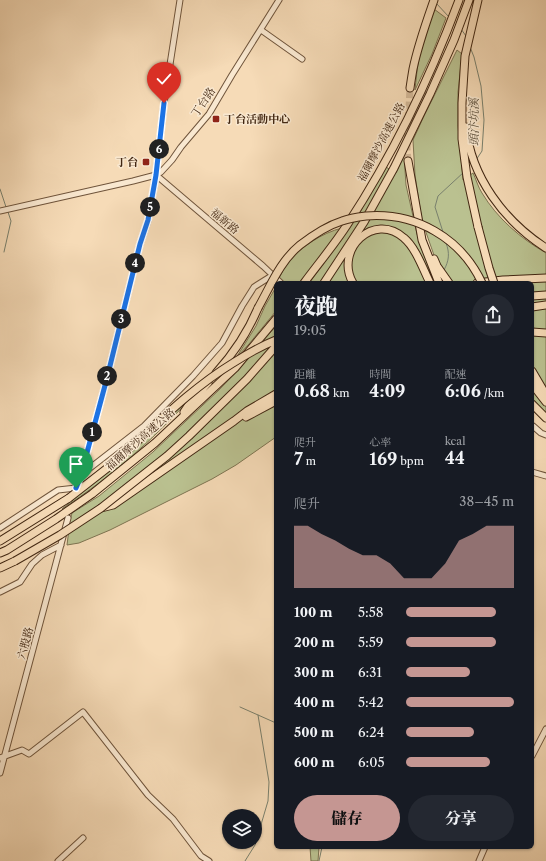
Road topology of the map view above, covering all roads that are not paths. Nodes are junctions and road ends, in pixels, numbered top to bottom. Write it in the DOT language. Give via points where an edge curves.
graph roads {
  1 [pos="180,0"];
  2 [pos="279,0"];
  3 [pos="434,0"];
  4 [pos="469,0"];
  5 [pos="478,0"];
  6 [pos="458,1"];
  7 [pos="261,30"];
  8 [pos="302,59"];
  9 [pos="410,88"];
  10 [pos="462,103"];
  11 [pos="408,161"];
  12 [pos="156,175"];
  13 [pos="0,211"];
  14 [pos="546,248"];
  15 [pos="273,275"];
  16 [pos="440,278"];
  17 [pos="546,278"];
  18 [pos="279,281"];
  19 [pos="306,281"];
  20 [pos="325,281"];
  21 [pos="352,281"];
  22 [pos="429,281"];
  23 [pos="481,281"];
  24 [pos="493,281"];
  25 [pos="494,281"];
  26 [pos="546,295"];
  27 [pos="534,296"];
  28 [pos="546,305"];
  29 [pos="534,307"];
  30 [pos="274,321"];
  31 [pos="534,332"];
  32 [pos="546,333"];
  33 [pos="274,341"];
  34 [pos="274,348"];
  35 [pos="534,375"];
  36 [pos="534,387"];
  37 [pos="274,395"];
  38 [pos="546,395"];
  39 [pos="274,402"];
  40 [pos="546,402"];
  41 [pos="534,406"];
  42 [pos="534,410"];
  43 [pos="546,419"];
  44 [pos="234,421"];
  45 [pos="178,422"];
  46 [pos="534,428"];
  47 [pos="546,435"];
  48 [pos="534,473"];
  49 [pos="81,475"];
  50 [pos="546,476"];
  51 [pos="101,508"];
  52 [pos="68,518"];
  53 [pos="0,528"];
  54 [pos="0,541"];
  55 [pos="61,545"];
  56 [pos="0,553"];
  57 [pos="0,568"];
  58 [pos="0,592"];
  59 [pos="546,729"];
  60 [pos="534,752"];
  61 [pos="2,758"];
  62 [pos="0,773"];
  63 [pos="83,838"];
  64 [pos="484,849"];
  65 [pos="58,861"];
  66 [pos="209,861"];
  67 [pos="479,861"];
  1 -- 12 [label="street"];
  2 -- 7 [label="street, 丁台路"];
  3 -- 9 [label="highway" via="417,51"];
  4 -- 20 [label="highway, 福爾摩沙高速公路" via="430,94 394,168 364,222"];
  5 -- 10 [label="highway" via="466,56"];
  6 -- 19 [label="highway, 福爾摩沙高速公路" via="434,64 394,146 347,226"];
  7 -- 8 [label="street"];
  7 -- 12 [label="street, 丁台路" via="209,114 169,164"];
  10 -- 14 [label="highway" via="472,156 492,197 513,222"];
  10 -- 24 [label="highway, bridge" via="462,139 467,177"];
  11 -- 16 [label="highway" via="418,215"];
  12 -- 13 [label="street, 丁台路"];
  12 -- 15 [label="street, 福新路"];
  12 -- 49 [label="street" via="148,220"];
  15 -- 18 [label="street, 福新路"];
  15 -- 49 [label="street" via="254,287 222,343 144,426"];
  17 -- 25 [label="highway, bridge"];
  21 -- 22 [label="highway" via="348,270 352,247 356,241 368,232 387,229 405,239"];
  23 -- 45 [label="highway, bridge" via="460,250 447,238 417,222 392,216 374,216 357,217 328,227 299,246 289,256 231,356 190,403"];
  26 -- 27 [label="highway"];
  28 -- 29 [label="highway"];
  30 -- 45 [label="highway, 福爾摩沙高速公路" via="234,368"];
  31 -- 32 [label="highway"];
  33 -- 54 [label="highway, bridge" via="254,350 206,381 90,482"];
  34 -- 51 [label="highway, bridge" via="190,436"];
  35 -- 38 [label="highway"];
  36 -- 40 [label="highway"];
  37 -- 44 [label="highway"];
  39 -- 44 [label="highway"];
  41 -- 43 [label="highway"];
  42 -- 43 [label="highway"];
  44 -- 51 [label="highway" via="113,505"];
  45 -- 56 [label="highway, 福爾摩沙高速公路" via="92,494"];
  46 -- 47 [label="street"];
  48 -- 50 [label="street"];
  49 -- 53 [label="street" via="76,488 58,490"];
  51 -- 57 [label="highway, bridge" via="60,535"];
  52 -- 55 [label="street, 六股路"];
  55 -- 58 [label="street" via="42,555 32,564 20,582"];
  55 -- 61 [label="street, 六股路"];
  59 -- 60 [label="street"];
  61 -- 62 [label="street, 六股路"];
  61 -- 66 [label="street" via="22,750 30,754 83,712 148,795 173,820 201,856"];
  63 -- 65 [label="street"];
  64 -- 67 [label="street"];
}
